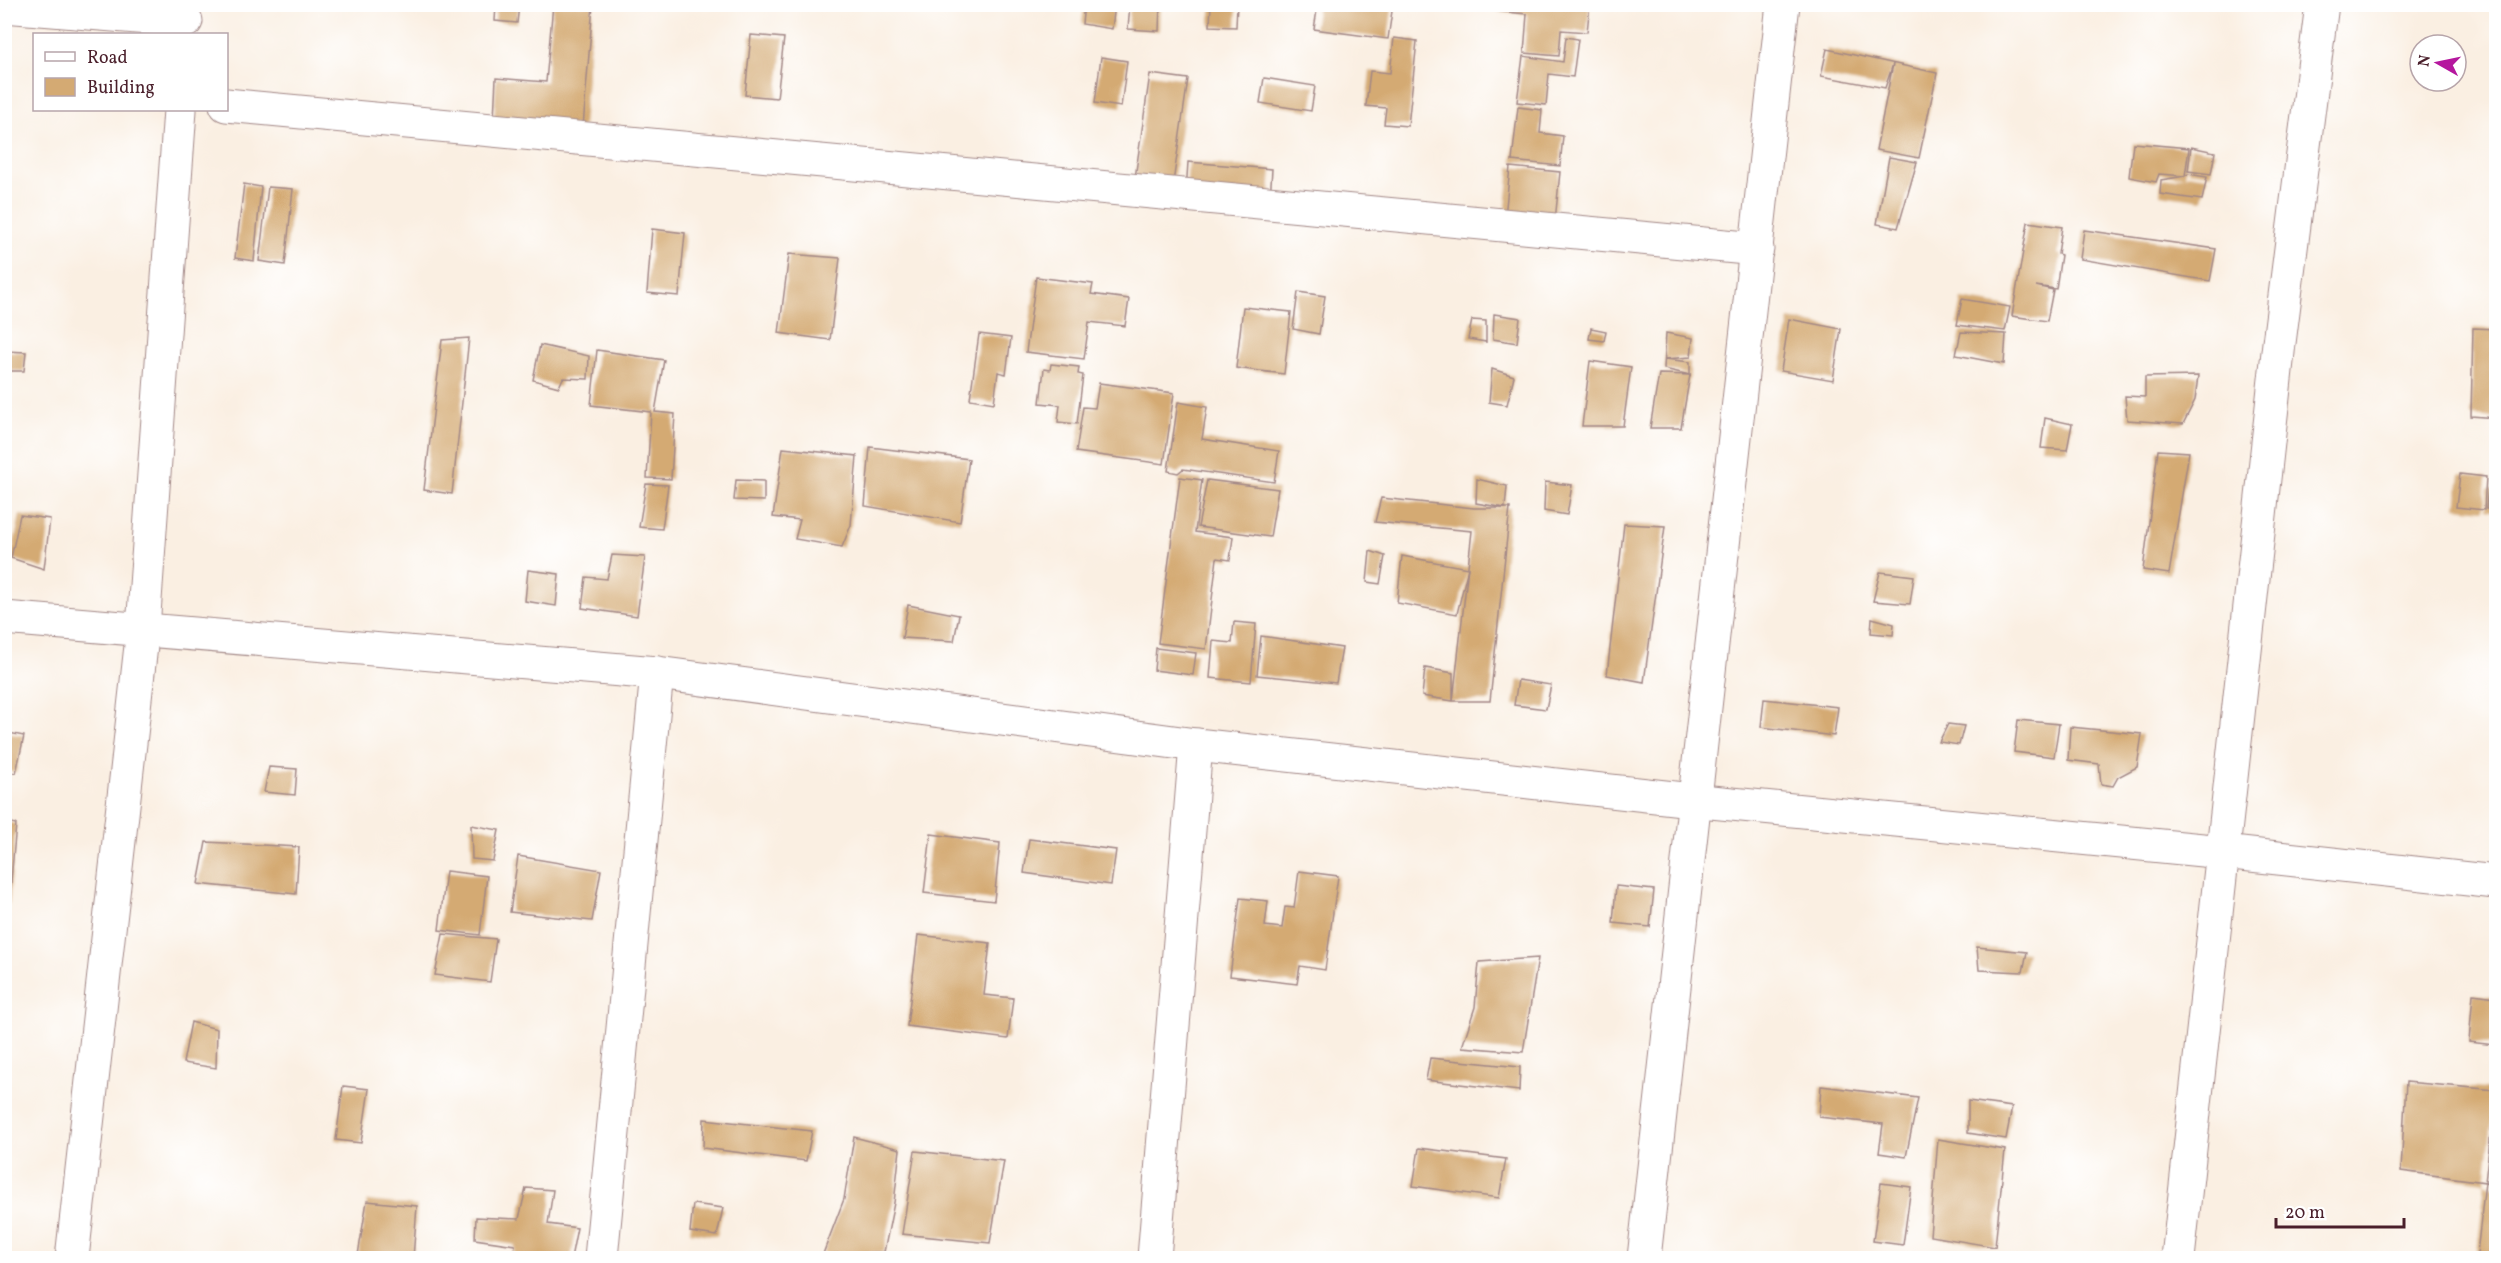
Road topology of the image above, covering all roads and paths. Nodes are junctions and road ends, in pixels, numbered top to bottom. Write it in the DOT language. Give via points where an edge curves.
graph roads {
  1 [pos="1783,4"];
  2 [pos="2322,4"];
  3 [pos="4,6"];
  4 [pos="186,20"];
  5 [pos="228,105"];
  6 [pos="180,111"];
  7 [pos="1756,249"];
  8 [pos="4,618"];
  9 [pos="143,628"];
  10 [pos="657,673"];
  11 [pos="1196,745"];
  12 [pos="1695,800"];
  13 [pos="2223,852"];
  14 [pos="2496,882"];
  15 [pos="72,1258"];
  16 [pos="601,1258"];
  17 [pos="1154,1258"];
  18 [pos="1644,1258"];
  19 [pos="2178,1258"];
  1 -- 7 [label="street"];
  2 -- 13 [label="street" via="2279,343"];
  3 -- 4 [label="street"];
  5 -- 7 [label="street"];
  6 -- 9 [label="street"];
  7 -- 12 [label="street"];
  8 -- 9 [label="street"];
  9 -- 10 [label="street"];
  9 -- 15 [label="street"];
  10 -- 11 [label="street"];
  10 -- 16 [label="street"];
  11 -- 12 [label="street"];
  11 -- 17 [label="street"];
  12 -- 13 [label="street"];
  12 -- 18 [label="street"];
  13 -- 14 [label="street"];
  13 -- 19 [label="street"];
}
